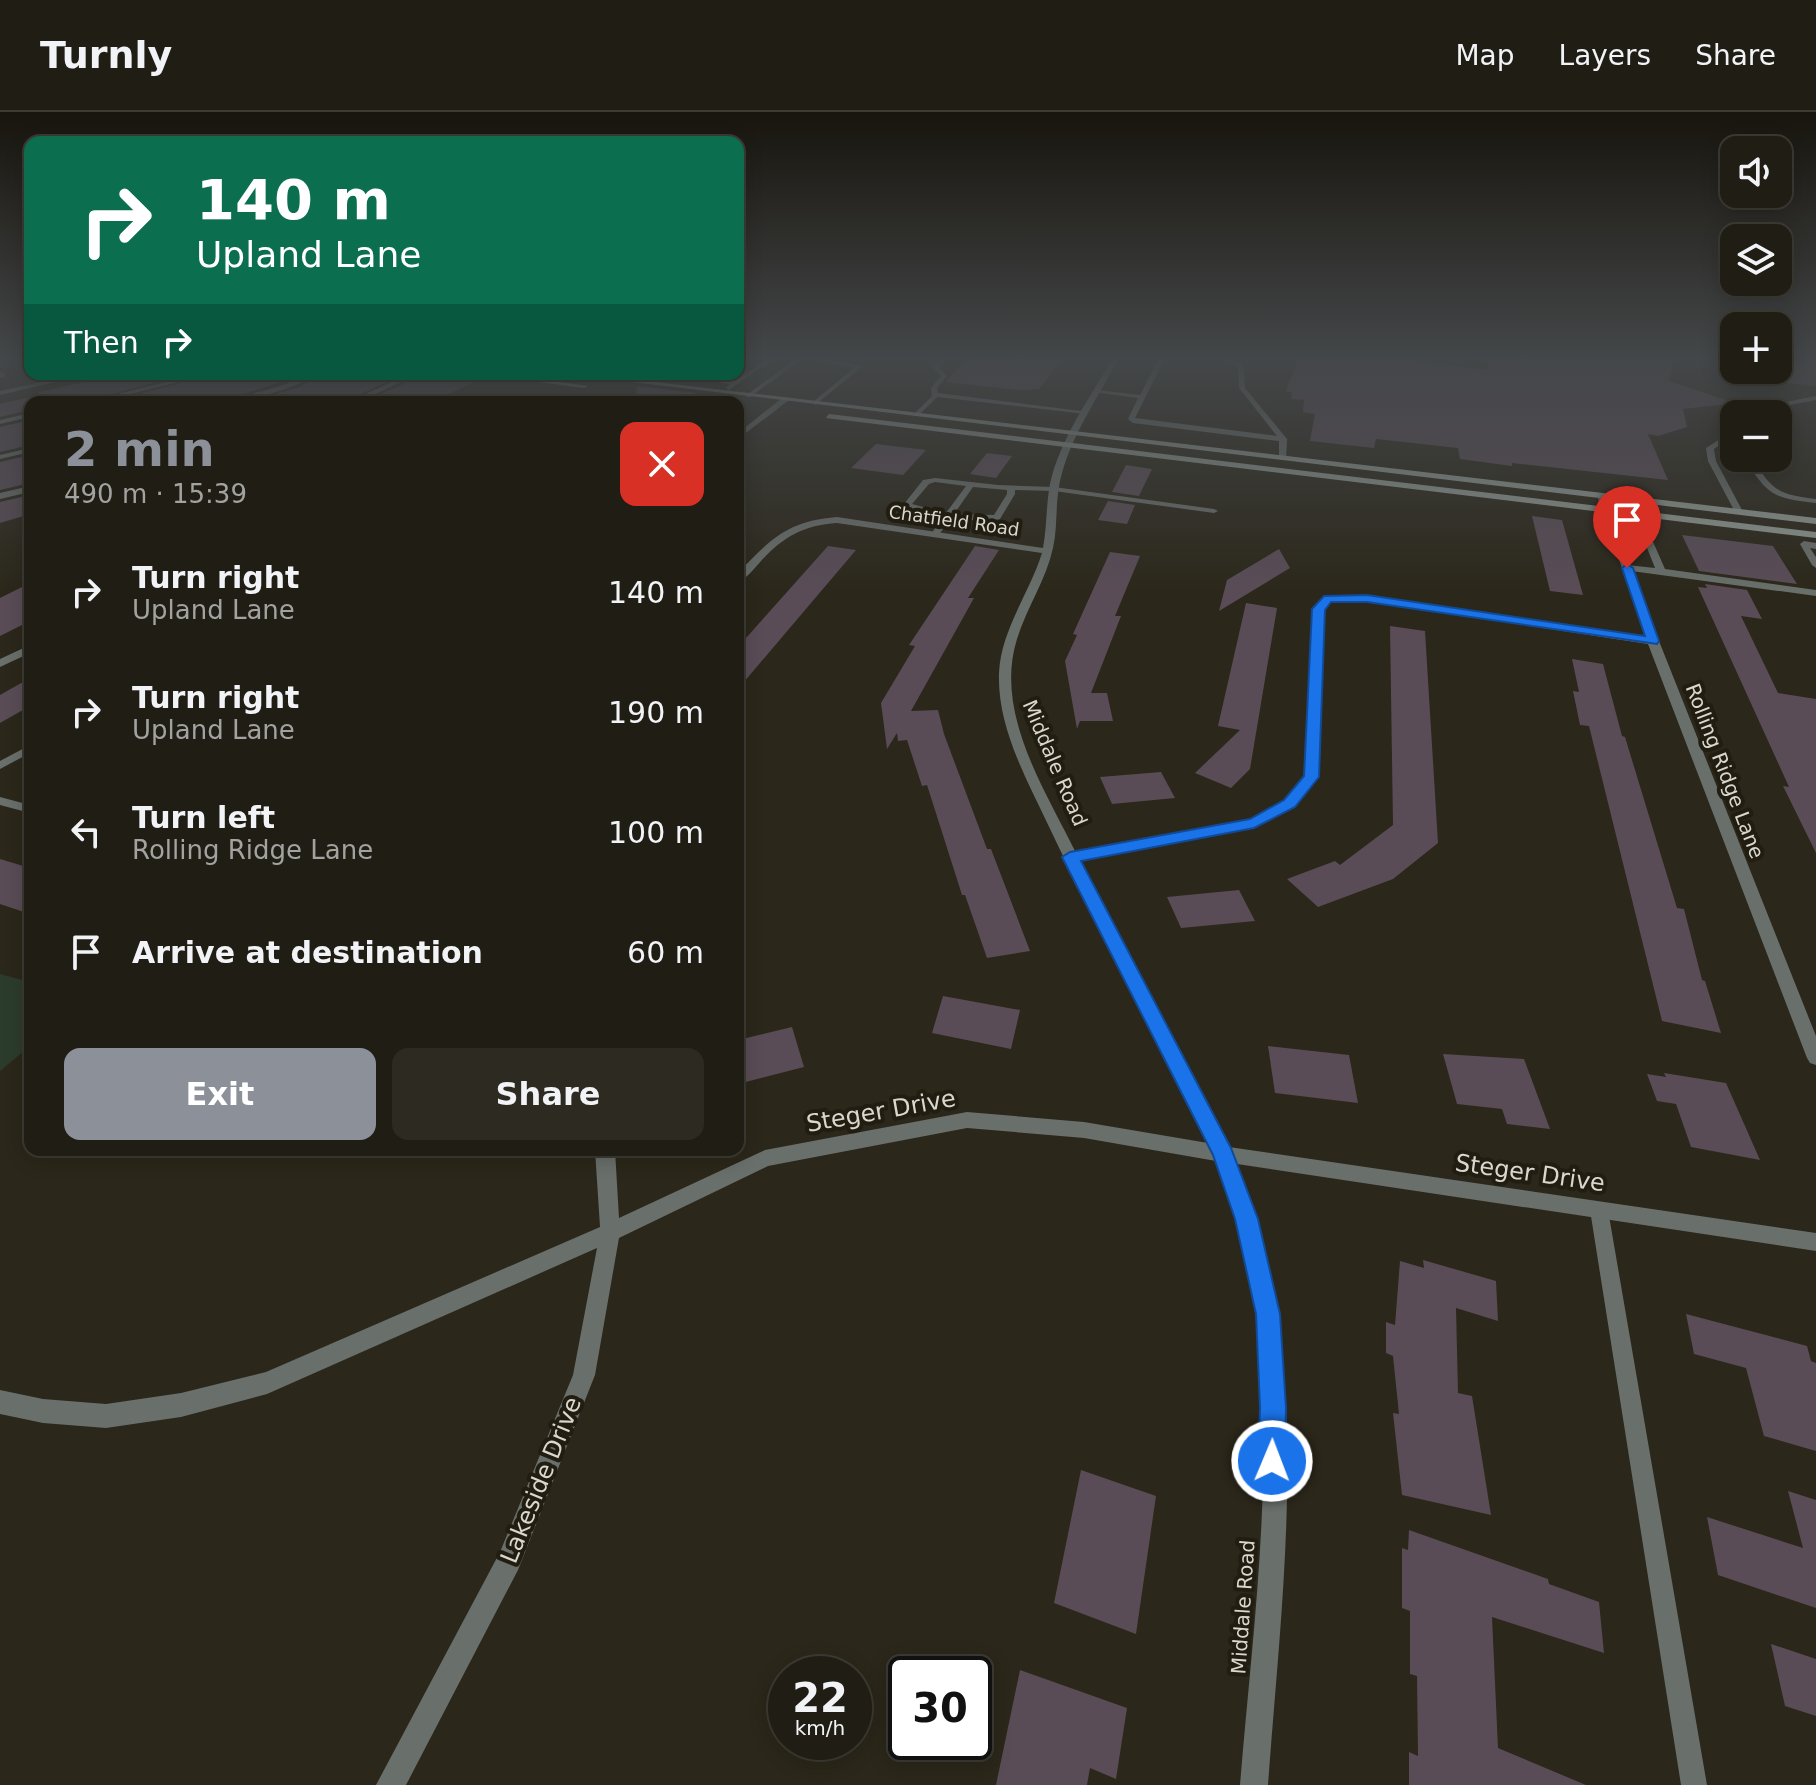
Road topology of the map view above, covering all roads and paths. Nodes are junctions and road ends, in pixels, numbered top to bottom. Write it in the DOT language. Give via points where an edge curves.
graph roads {
  1 [pos="1072,438"];
  2 [pos="1275,438"];
  3 [pos="1283,439"];
  4 [pos="1720,443"];
  5 [pos="24,451"];
  6 [pos="0,457"];
  7 [pos="1283,458"];
  8 [pos="1757,472"];
  9 [pos="971,484"];
  10 [pos="1011,487"];
  11 [pos="1054,489"];
  12 [pos="24,490"];
  13 [pos="0,496"];
  14 [pos="1601,496"];
  15 [pos="1816,501"];
  16 [pos="1214,511"];
  17 [pos="1739,512"];
  18 [pos="948,516"];
  19 [pos="1610,517"];
  20 [pos="1816,521"];
  21 [pos="935,534"];
  22 [pos="1816,535"];
  23 [pos="1816,546"];
  24 [pos="1047,551"];
  25 [pos="1816,565"];
  26 [pos="1627,568"];
  27 [pos="1661,571"];
  28 [pos="744,573"];
  29 [pos="1816,593"];
  30 [pos="1653,641"];
  31 [pos="24,651"];
  32 [pos="0,664"];
  33 [pos="24,752"];
  34 [pos="0,766"];
  35 [pos="0,801"];
  36 [pos="24,807"];
  37 [pos="1070,857"];
  38 [pos="1816,1058"];
  39 [pos="1223,1154"];
  40 [pos="605,1156"];
  41 [pos="1599,1210"];
  42 [pos="610,1232"];
  43 [pos="1816,1242"];
  44 [pos="0,1402"];
  45 [pos="390,1785"];
  46 [pos="1254,1785"];
  47 [pos="1694,1785"];
  1 -- 7 [label="main road"];
  1 -- 11 [label="street, Middale Road"];
  1 -- 19 [label="main road"];
  2 -- 3 [label="lane"];
  3 -- 7 [label="lane"];
  4 -- 17 [label="lane" via="1710,448 1712,461"];
  5 -- 6 [label="lane"];
  7 -- 14 [label="main road"];
  8 -- 15 [label="lane" via="1770,492"];
  9 -- 10 [label="lane"];
  9 -- 18 [label="lane"];
  9 -- 18 [label="lane" via="926,482 908,504"];
  10 -- 11 [label="lane"];
  10 -- 18 [label="lane" via="997,517"];
  11 -- 16 [label="lane"];
  11 -- 24 [label="street, Middale Road"];
  12 -- 13 [label="street"];
  14 -- 17 [label="main road"];
  14 -- 19 [label="street, Rolling Ridge Lane"];
  17 -- 20 [label="main road"];
  18 -- 21 [label="lane"];
  19 -- 22 [label="main road"];
  19 -- 26 [label="street, Rolling Ridge Lane"];
  19 -- 27 [label="lane" via="1643,528"];
  21 -- 24 [label="street, Chatfield Road"];
  21 -- 28 [label="street, Chatfield Road" via="815,521 785,531"];
  23 -- 25 [label="lane" via="1804,544"];
  24 -- 37 [label="street, Middale Road" via="1011,640 1005,701 1019,747"];
  26 -- 27 [label="lane"];
  26 -- 30 [label="street, Rolling Ridge Lane"];
  27 -- 29 [label="lane"];
  30 -- 37 [label="street" via="1367,598 1328,599 1319,609 1311,777 1290,804 1254,823"];
  30 -- 38 [label="street, Rolling Ridge Lane"];
  31 -- 32 [label="street"];
  33 -- 34 [label="lane"];
  35 -- 36 [label="street"];
  37 -- 39 [label="street, Middale Road"];
  39 -- 41 [label="street, Steger Drive"];
  39 -- 42 [label="street, Steger Drive" via="1084,1130 967,1120 765,1158"];
  39 -- 46 [label="street, Middale Road" via="1247,1219 1268,1314 1273,1408"];
  40 -- 42 [label="street, Lakeside Drive"];
  41 -- 43 [label="street, Steger Drive"];
  41 -- 47 [label="lane"];
  42 -- 44 [label="street, Steger Drive" via="267,1383 181,1405 106,1416"];
  42 -- 45 [label="street, Lakeside Drive" via="584,1375 509,1561"];
}
